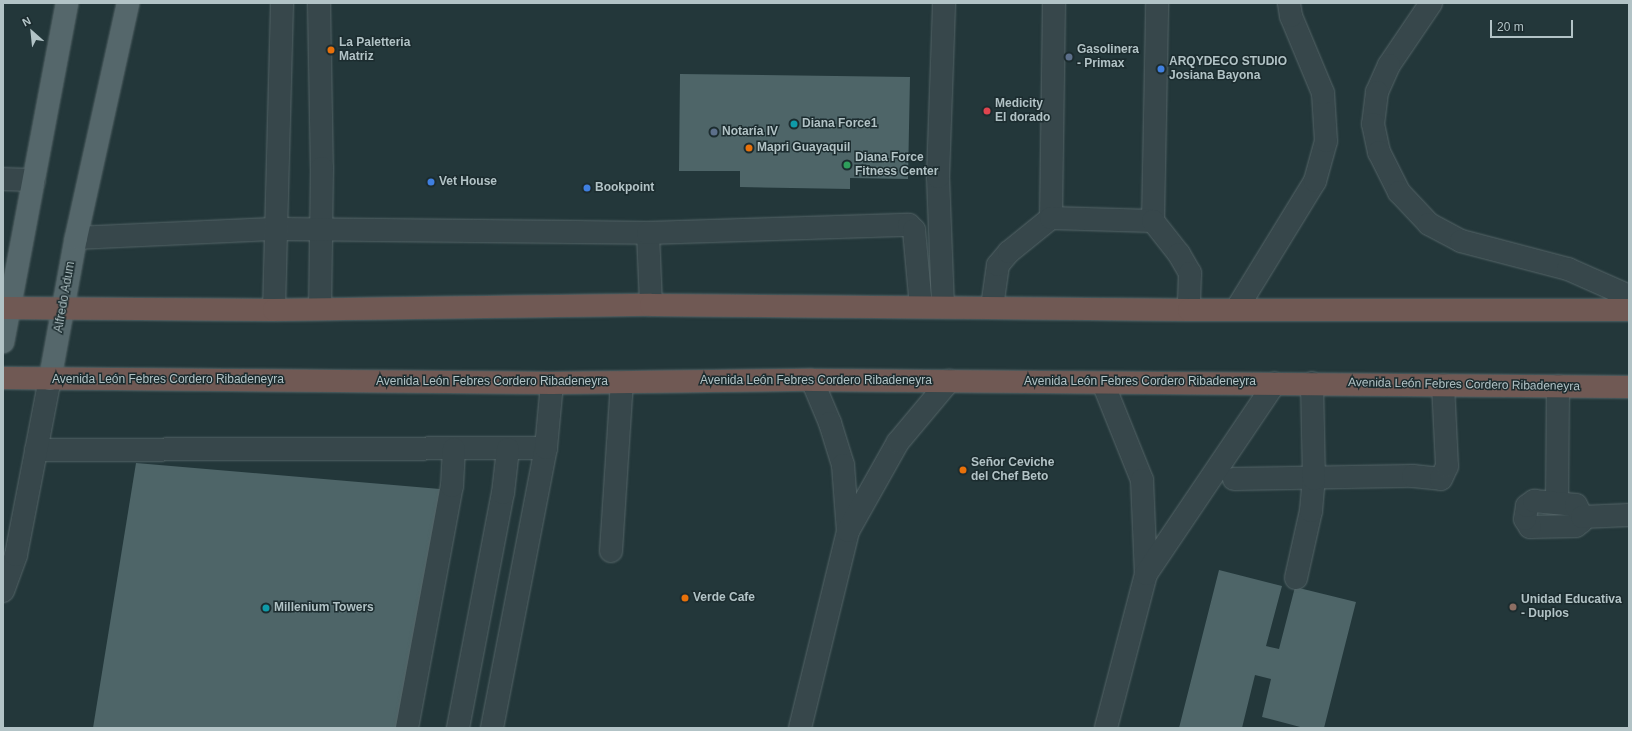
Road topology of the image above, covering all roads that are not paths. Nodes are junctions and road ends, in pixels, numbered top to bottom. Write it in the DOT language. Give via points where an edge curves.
graph roads {
  1 [pos="67,3"];
  2 [pos="128,3"];
  3 [pos="282,3"];
  4 [pos="319,3"];
  5 [pos="944,3"];
  6 [pos="1054,3"];
  7 [pos="1157,3"];
  8 [pos="1289,3"];
  9 [pos="1431,3"];
  10 [pos="3,179"];
  11 [pos="34,180"];
  12 [pos="1051,218"];
  13 [pos="1154,221"];
  14 [pos="278,229"];
  15 [pos="322,230"];
  16 [pos="648,233"];
  17 [pos="76,238"];
  18 [pos="1629,296"];
  19 [pos="651,305"];
  20 [pos="921,307"];
  21 [pos="943,307"];
  22 [pos="992,307"];
  23 [pos="6,308"];
  24 [pos="63,308"];
  25 [pos="320,309"];
  26 [pos="274,310"];
  27 [pos="1189,310"];
  28 [pos="1236,310"];
  29 [pos="1629,310"];
  30 [pos="3,342"];
  31 [pos="3,378"];
  32 [pos="50,379"];
  33 [pos="812,380"];
  34 [pos="949,381"];
  35 [pos="622,382"];
  36 [pos="552,383"];
  37 [pos="1103,383"];
  38 [pos="1274,383"];
  39 [pos="1312,383"];
  40 [pos="1443,384"];
  41 [pos="1558,386"];
  42 [pos="1629,387"];
  43 [pos="546,448"];
  44 [pos="454,449"];
  45 [pos="508,449"];
  46 [pos="36,450"];
  47 [pos="1234,478"];
  48 [pos="1314,479"];
  49 [pos="1557,502"];
  50 [pos="1629,515"];
  51 [pos="1582,517"];
  52 [pos="848,531"];
  53 [pos="611,550"];
  54 [pos="10,555"];
  55 [pos="1146,574"];
  56 [pos="1296,578"];
  57 [pos="3,591"];
  58 [pos="407,728"];
  59 [pos="458,728"];
  60 [pos="492,728"];
  61 [pos="800,728"];
  62 [pos="1106,728"];
  1 -- 11 [label="main road"];
  2 -- 17 [label="main road, Alfredo Adum"];
  3 -- 14 [label="street"];
  4 -- 15 [label="street"];
  5 -- 21 [label="street" via="938,177"];
  6 -- 12 [label="street"];
  7 -- 13 [label="street"];
  8 -- 28 [label="street" via="1291,16 1323,93 1326,141 1315,181"];
  9 -- 18 [label="street" via="1389,65 1377,92 1373,124 1380,152 1399,192 1429,224 1461,241 1568,269"];
  10 -- 11 [label="street"];
  11 -- 23 [label="main road"];
  12 -- 13 [label="street"];
  12 -- 22 [label="street" via="1009,252 998,265"];
  13 -- 27 [label="street" via="1190,273"];
  14 -- 15 [label="street"];
  14 -- 17 [label="street"];
  14 -- 26 [label="street"];
  15 -- 16 [label="street"];
  15 -- 25 [label="street"];
  16 -- 19 [label="street"];
  16 -- 20 [label="street" via="908,224 914,230"];
  17 -- 24 [label="main road, Alfredo Adum"];
  19 -- 20 [label="highway"];
  19 -- 25 [label="highway"];
  20 -- 21 [label="highway"];
  21 -- 22 [label="highway"];
  22 -- 27 [label="highway"];
  23 -- 24 [label="highway"];
  23 -- 30 [label="main road"];
  24 -- 26 [label="highway"];
  24 -- 32 [label="main road, Alfredo Adum"];
  25 -- 26 [label="highway"];
  27 -- 28 [label="highway"];
  28 -- 29 [label="highway"];
  31 -- 32 [label="highway, Avenida León Febres Cordero Ribadeneyra"];
  32 -- 36 [label="highway, Avenida León Febres Cordero Ribadeneyra"];
  32 -- 46 [label="street, Alfredo Adum"];
  33 -- 34 [label="highway, Avenida León Febres Cordero Ribadeneyra"];
  33 -- 35 [label="highway, Avenida León Febres Cordero Ribadeneyra"];
  33 -- 52 [label="street" via="830,423 843,465"];
  34 -- 37 [label="highway, Avenida León Febres Cordero Ribadeneyra"];
  34 -- 52 [label="street" via="898,442"];
  35 -- 36 [label="highway, Avenida León Febres Cordero Ribadeneyra"];
  35 -- 53 [label="street"];
  36 -- 43 [label="street"];
  37 -- 38 [label="highway, Avenida León Febres Cordero Ribadeneyra"];
  37 -- 55 [label="street" via="1142,480"];
  38 -- 39 [label="highway, Avenida León Febres Cordero Ribadeneyra"];
  38 -- 55 [label="street"];
  39 -- 40 [label="highway, Avenida León Febres Cordero Ribadeneyra"];
  39 -- 48 [label="street"];
  40 -- 41 [label="highway, Avenida León Febres Cordero Ribadeneyra"];
  40 -- 48 [label="street" via="1447,466 1441,478 1413,476"];
  41 -- 42 [label="highway, Avenida León Febres Cordero Ribadeneyra"];
  41 -- 49 [label="street"];
  43 -- 45 [label="street"];
  43 -- 60 [label="street"];
  44 -- 45 [label="street"];
  44 -- 46 [label="street"];
  44 -- 58 [label="street" via="452,486"];
  45 -- 59 [label="street" via="503,493"];
  46 -- 54 [label="street, Alfredo Adum"];
  47 -- 48 [label="street"];
  48 -- 56 [label="street" via="1311,511"];
  49 -- 51 [label="street" via="1576,505"];
  49 -- 51 [label="street" via="1530,503 1526,506 1527,523 1530,526 1576,526"];
  50 -- 51 [label="street"];
  52 -- 61 [label="street"];
  54 -- 57 [label="street, Alfredo Adum"];
  55 -- 62 [label="street"];
}
